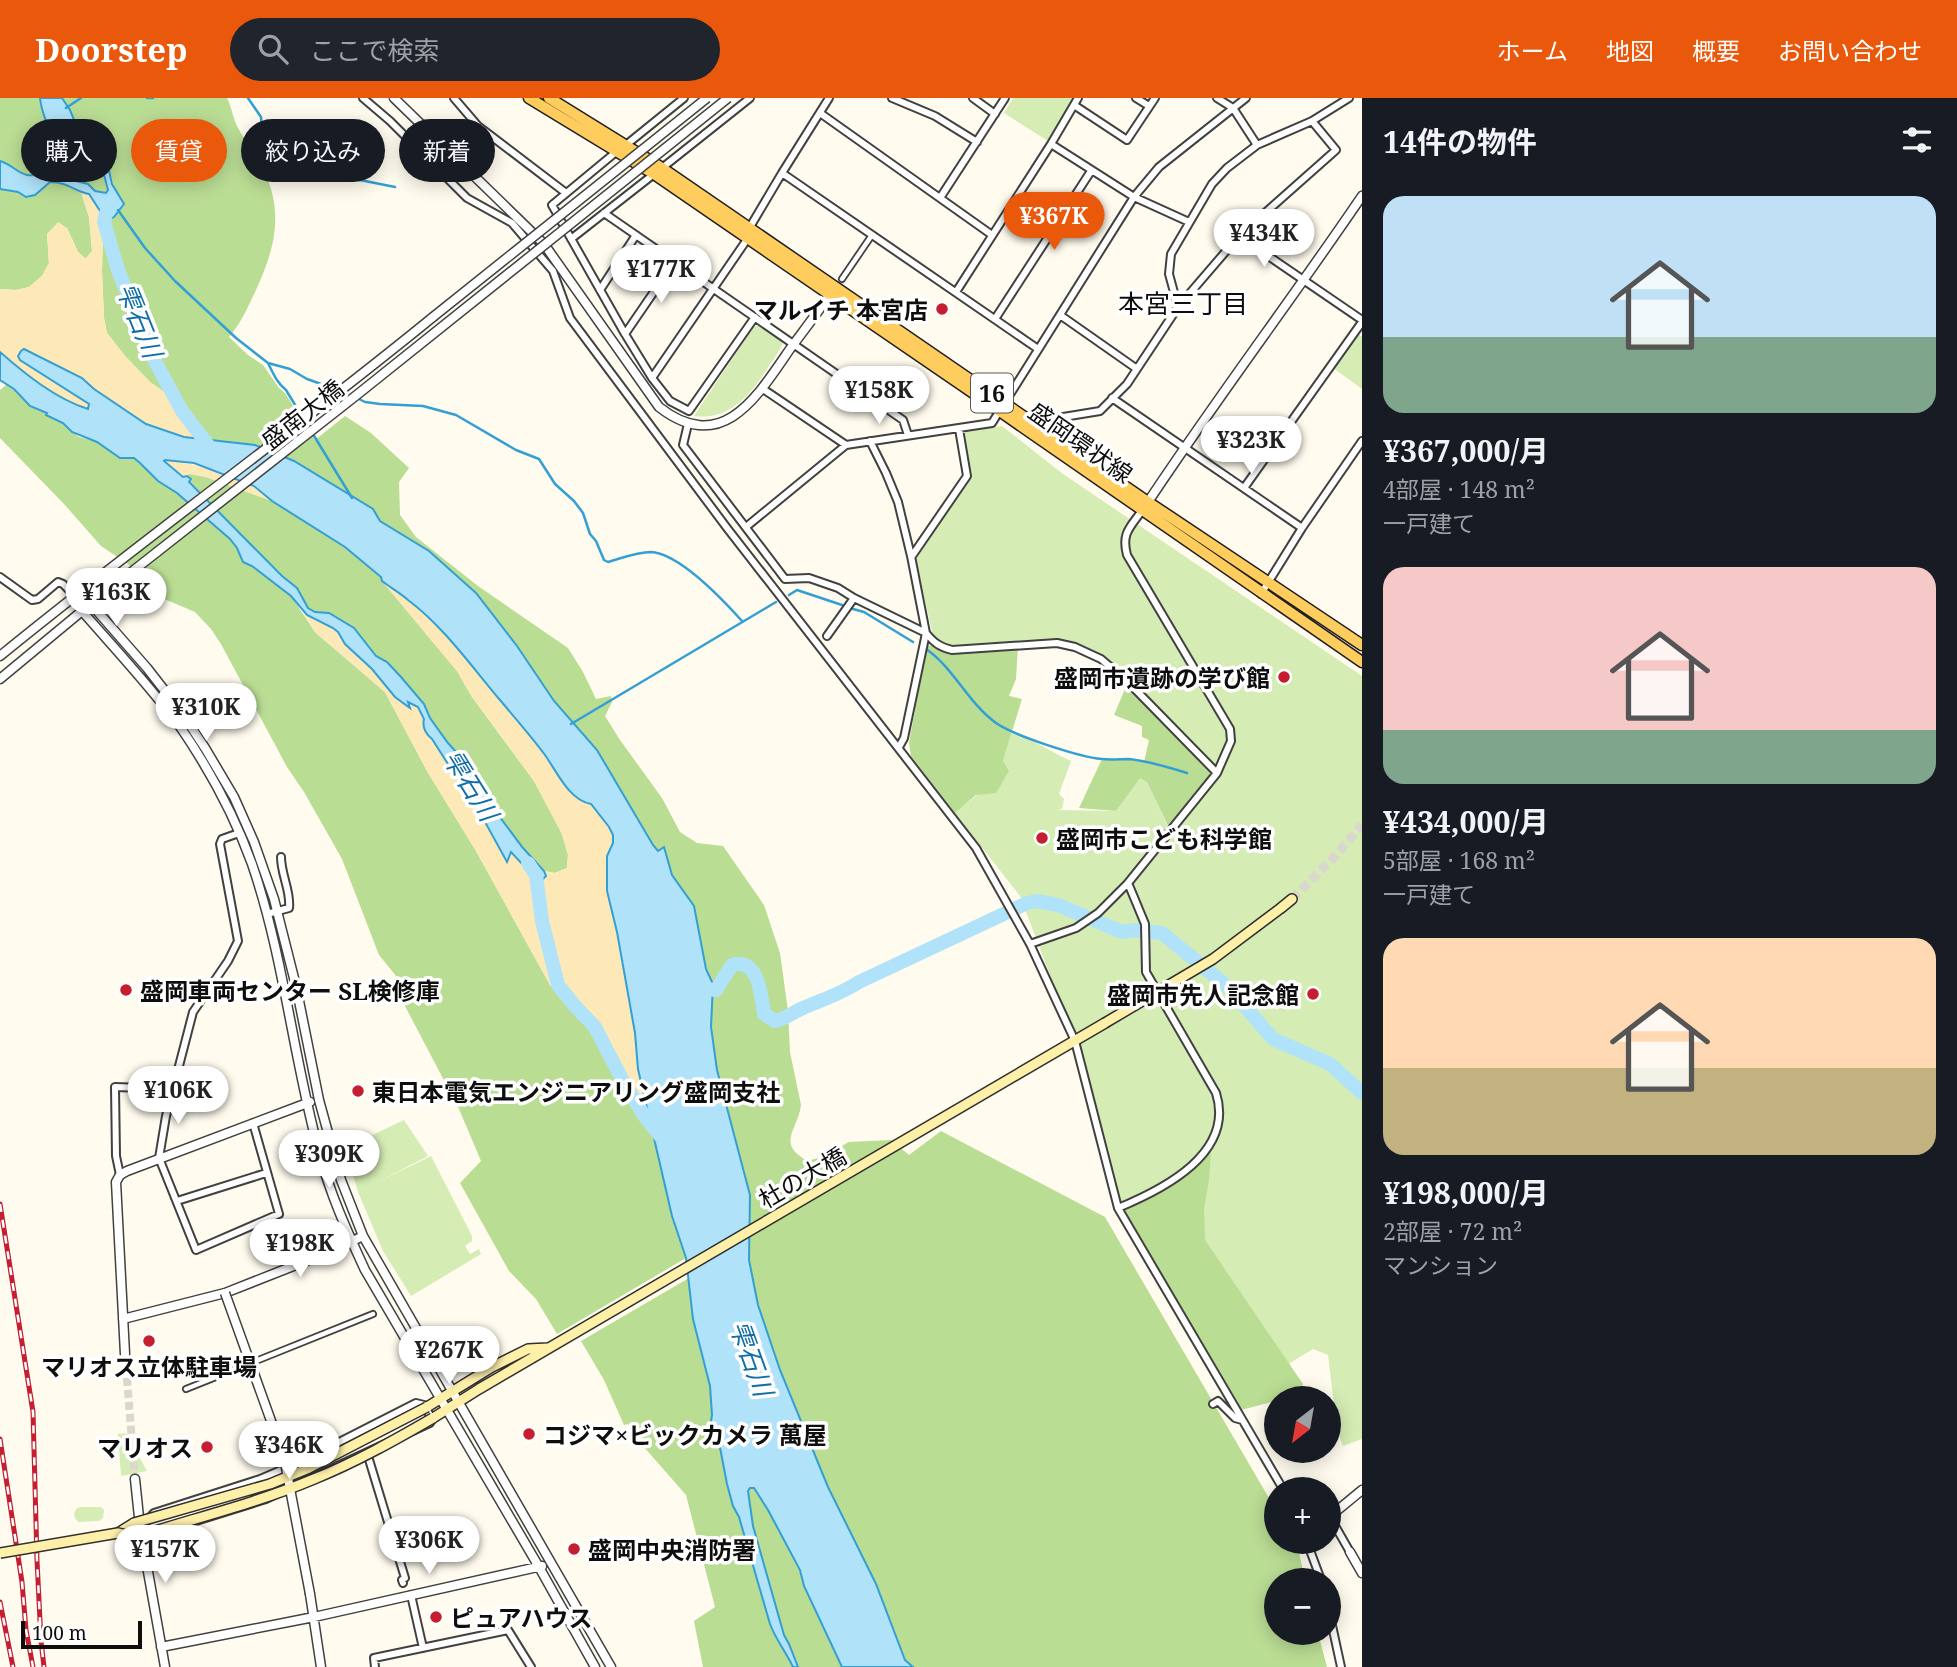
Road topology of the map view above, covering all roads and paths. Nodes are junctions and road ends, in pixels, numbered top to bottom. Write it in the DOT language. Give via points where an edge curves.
graph roads {
  1 [pos="363,98"];
  2 [pos="394,98"];
  3 [pos="454,98"];
  4 [pos="529,98"];
  5 [pos="549,98"];
  6 [pos="684,98"];
  7 [pos="707,98"];
  8 [pos="728,98"];
  9 [pos="750,98"];
  10 [pos="830,98"];
  11 [pos="892,98"];
  12 [pos="973,98"];
  13 [pos="1005,98"];
  14 [pos="1078,98"];
  15 [pos="1136,98"];
  16 [pos="1155,98"];
  17 [pos="1217,98"];
  18 [pos="1246,98"];
  19 [pos="1349,98"];
  20 [pos="1074,105"];
  21 [pos="1149,106"];
  22 [pos="1233,108"];
  23 [pos="820,113"];
  24 [pos="995,114"];
  25 [pos="1312,121"];
  26 [pos="977,142"];
  27 [pos="1051,144"];
  28 [pos="626,145"];
  29 [pos="1257,145"];
  30 [pos="616,152"];
  31 [pos="1091,170"];
  32 [pos="658,171"];
  33 [pos="782,173"];
  34 [pos="566,193"];
  35 [pos="1362,196"];
  36 [pos="1134,197"];
  37 [pos="940,198"];
  38 [pos="604,213"];
  39 [pos="1189,222"];
  40 [pos="750,227"];
  41 [pos="535,234"];
  42 [pos="636,235"];
  43 [pos="872,235"];
  44 [pos="992,235"];
  45 [pos="1239,236"];
  46 [pos="748,238"];
  47 [pos="571,239"];
  48 [pos="544,244"];
  49 [pos="675,261"];
  50 [pos="1304,281"];
  51 [pos="836,286"];
  52 [pos="714,289"];
  53 [pos="600,290"];
  54 [pos="956,292"];
  55 [pos="1178,307"];
  56 [pos="1060,315"];
  57 [pos="755,317"];
  58 [pos="995,319"];
  59 [pos="1362,321"];
  60 [pos="625,334"];
  61 [pos="794,344"];
  62 [pos="1038,349"];
  63 [pos="1137,369"];
  64 [pos="652,378"];
  65 [pos="763,389"];
  66 [pos="1112,398"];
  67 [pos="1004,407"];
  68 [pos="688,424"];
  69 [pos="959,429"];
  70 [pos="1044,429"];
  71 [pos="908,435"];
  72 [pos="870,441"];
  73 [pos="846,445"];
  74 [pos="1361,445"];
  75 [pos="1184,448"];
  76 [pos="1244,488"];
  77 [pos="1145,506"];
  78 [pos="746,527"];
  79 [pos="1302,528"];
  80 [pos="911,556"];
  81 [pos="0,577"];
  82 [pos="1269,582"];
  83 [pos="1261,594"];
  84 [pos="74,596"];
  85 [pos="854,598"];
  86 [pos="91,604"];
  87 [pos="82,611"];
  88 [pos="926,633"];
  89 [pos="827,636"];
  90 [pos="1362,645"];
  91 [pos="0,656"];
  92 [pos="1362,662"];
  93 [pos="0,680"];
  94 [pos="899,747"];
  95 [pos="1217,773"];
  96 [pos="239,833"];
  97 [pos="281,857"];
  98 [pos="1128,883"];
  99 [pos="1293,899"];
  100 [pos="277,912"];
  101 [pos="267,914"];
  102 [pos="1030,944"];
  103 [pos="1075,1041"];
  104 [pos="173,1089"];
  105 [pos="320,1100"];
  106 [pos="307,1103"];
  107 [pos="253,1123"];
  108 [pos="159,1158"];
  109 [pos="266,1173"];
  110 [pos="120,1175"];
  111 [pos="177,1201"];
  112 [pos="1118,1208"];
  113 [pos="363,1236"];
  114 [pos="352,1242"];
  115 [pos="225,1293"];
  116 [pos="373,1314"];
  117 [pos="122,1319"];
  118 [pos="550,1348"];
  119 [pos="125,1354"];
  120 [pos="186,1389"];
  121 [pos="452,1392"];
  122 [pos="440,1400"];
  123 [pos="458,1403"];
  124 [pos="1213,1404"];
  125 [pos="447,1410"];
  126 [pos="1242,1420"];
  127 [pos="366,1452"];
  128 [pos="288,1477"];
  129 [pos="1276,1477"];
  130 [pos="135,1479"];
  131 [pos="291,1488"];
  132 [pos="1362,1490"];
  133 [pos="1341,1508"];
  134 [pos="140,1528"];
  135 [pos="130,1530"];
  136 [pos="118,1533"];
  137 [pos="1341,1537"];
  138 [pos="1350,1552"];
  139 [pos="0,1553"];
  140 [pos="551,1564"];
  141 [pos="539,1567"];
  142 [pos="1362,1573"];
  143 [pos="403,1583"];
  144 [pos="411,1595"];
  145 [pos="314,1617"];
  146 [pos="1336,1645"];
  147 [pos="161,1647"];
  148 [pos="423,1648"];
  149 [pos="165,1667"];
  150 [pos="321,1667"];
  151 [pos="375,1667"];
  152 [pos="531,1667"];
  153 [pos="595,1667"];
  154 [pos="611,1667"];
  155 [pos="1341,1667"];
  1 -- 94 [label="street" via="467,198 512,223 553,271 570,318"];
  2 -- 41 [label="street"];
  3 -- 34 [label="street" via="478,126"];
  4 -- 30 [label="main road, 盛岡環状線 / 16"];
  5 -- 28 [label="main road, 盛岡環状線 / 16"];
  6 -- 28 [label="street"];
  7 -- 41 [label="street, 盛南大橋, bridge"];
  8 -- 48 [label="street, 盛南大橋, bridge"];
  9 -- 32 [label="street"];
  10 -- 23 [label="street"];
  11 -- 26 [label="street"];
  12 -- 24 [label="street"];
  13 -- 24 [label="street"];
  14 -- 20 [label="street"];
  15 -- 21 [label="street"];
  16 -- 21 [label="street"];
  17 -- 22 [label="street"];
  18 -- 22 [label="street"];
  19 -- 25 [label="street"];
  20 -- 21 [label="street" via="1127,140"];
  20 -- 27 [label="street"];
  22 -- 29 [label="street"];
  22 -- 36 [label="street" via="1159,167"];
  23 -- 33 [label="street"];
  23 -- 37 [label="street"];
  24 -- 26 [label="street"];
  25 -- 29 [label="street"];
  25 -- 45 [label="street" via="1336,150"];
  26 -- 37 [label="street"];
  27 -- 31 [label="street"];
  27 -- 44 [label="street"];
  28 -- 32 [label="main road, 盛岡環状線 / 16"];
  29 -- 39 [label="street" via="1212,184"];
  30 -- 32 [label="main road, 盛岡環状線 / 16"];
  30 -- 34 [label="street"];
  31 -- 36 [label="street"];
  31 -- 58 [label="street"];
  32 -- 38 [label="street"];
  32 -- 40 [label="main road, 盛岡環状線 / 16"];
  32 -- 46 [label="main road, 盛岡環状線 / 16"];
  33 -- 40 [label="street"];
  33 -- 43 [label="street"];
  34 -- 47 [label="street" via="552,205"];
  35 -- 50 [label="street"];
  36 -- 39 [label="street"];
  36 -- 56 [label="street"];
  37 -- 44 [label="street"];
  38 -- 42 [label="street"];
  38 -- 47 [label="street"];
  39 -- 55 [label="street" via="1171,254 1169,274"];
  40 -- 51 [label="main road, 盛岡環状線 / 16"];
  41 -- 48 [label="street, bridge"];
  41 -- 84 [label="street, 盛南大橋, bridge" via="351,384"];
  42 -- 49 [label="street"];
  42 -- 53 [label="street"];
  43 -- 51 [label="street"];
  43 -- 54 [label="street"];
  44 -- 54 [label="street"];
  45 -- 50 [label="street"];
  45 -- 55 [label="street"];
  46 -- 51 [label="main road, 盛岡環状線 / 16"];
  46 -- 52 [label="street"];
  47 -- 53 [label="street"];
  48 -- 68 [label="street" via="659,407"];
  48 -- 86 [label="street, 盛南大橋, bridge"];
  49 -- 52 [label="street"];
  49 -- 60 [label="street"];
  50 -- 59 [label="street"];
  50 -- 75 [label="street"];
  51 -- 61 [label="street"];
  51 -- 67 [label="main road, 盛岡環状線 / 16"];
  52 -- 57 [label="street"];
  52 -- 64 [label="street"];
  53 -- 60 [label="street"];
  54 -- 58 [label="street"];
  55 -- 63 [label="street"];
  56 -- 62 [label="street"];
  56 -- 63 [label="street"];
  57 -- 61 [label="street"];
  57 -- 64 [label="street" via="690,411 670,401"];
  58 -- 62 [label="street"];
  59 -- 76 [label="street"];
  60 -- 64 [label="street"];
  61 -- 65 [label="street"];
  61 -- 71 [label="street" via="903,420"];
  62 -- 67 [label="street"];
  63 -- 66 [label="street"];
  65 -- 68 [label="street" via="747,407 717,424"];
  65 -- 73 [label="street"];
  66 -- 70 [label="street" via="1100,411 1051,419"];
  66 -- 75 [label="street"];
  67 -- 69 [label="street" via="992,423"];
  67 -- 70 [label="main road, 盛岡環状線 / 16"];
  67 -- 77 [label="main road, 盛岡環状線 / 16"];
  68 -- 78 [label="street" via="683,445"];
  69 -- 71 [label="street"];
  69 -- 80 [label="street" via="967,476"];
  70 -- 77 [label="main road, 盛岡環状線 / 16"];
  71 -- 72 [label="street"];
  72 -- 73 [label="street"];
  72 -- 80 [label="street" via="898,502"];
  73 -- 78 [label="street"];
  74 -- 79 [label="street"];
  75 -- 76 [label="street"];
  75 -- 77 [label="street"];
  76 -- 79 [label="street"];
  77 -- 82 [label="main road, 盛岡環状線 / 16"];
  77 -- 83 [label="main road, 盛岡環状線 / 16"];
  77 -- 95 [label="street" via="1128,531 1126,550 1230,729 1231,741"];
  78 -- 85 [label="street" via="785,579 809,578"];
  79 -- 82 [label="street"];
  80 -- 88 [label="street"];
  81 -- 84 [label="street" via="32,600 58,582"];
  82 -- 83 [label="street"];
  82 -- 90 [label="main road, 盛岡環状線 / 16"];
  83 -- 92 [label="main road, 盛岡環状線 / 16"];
  84 -- 86 [label="street"];
  84 -- 87 [label="street"];
  84 -- 91 [label="street, 盛南大橋"];
  85 -- 88 [label="street"];
  85 -- 89 [label="street"];
  86 -- 87 [label="street, 盛南大橋"];
  86 -- 100 [label="street" via="147,668 205,748 254,842"];
  87 -- 93 [label="street, 盛南大橋"];
  87 -- 96 [label="street" via="180,728"];
  88 -- 94 [label="street"];
  88 -- 95 [label="street" via="940,647 952,650 1057,643 1101,659"];
  94 -- 102 [label="street" via="976,848"];
  95 -- 98 [label="street"];
  96 -- 101 [label="street"];
  96 -- 104 [label="street" via="220,844 238,942 193,1012"];
  97 -- 100 [label="street" via="290,898 289,908"];
  98 -- 102 [label="street" via="1076,928"];
  98 -- 112 [label="street" via="1146,930 1146,972 1216,1093 1220,1116 1212,1138 1180,1177"];
  99 -- 103 [label="main road, 杜の大橋, bridge" via="1213,959"];
  100 -- 101 [label="street"];
  100 -- 105 [label="street"];
  101 -- 106 [label="street"];
  102 -- 103 [label="street"];
  103 -- 112 [label="street"];
  103 -- 118 [label="main road, 杜の大橋"];
  104 -- 108 [label="street"];
  104 -- 110 [label="street" via="115,1087"];
  105 -- 106 [label="street"];
  105 -- 113 [label="street" via="341,1180"];
  106 -- 107 [label="street"];
  106 -- 114 [label="street" via="333,1199"];
  107 -- 108 [label="street"];
  107 -- 109 [label="street"];
  108 -- 110 [label="street"];
  108 -- 111 [label="street"];
  109 -- 111 [label="street"];
  109 -- 111 [label="street" via="279,1214 196,1250"];
  110 -- 117 [label="street" via="116,1182"];
  112 -- 126 [label="street"];
  113 -- 114 [label="street"];
  113 -- 121 [label="street"];
  114 -- 115 [label="street"];
  114 -- 122 [label="street"];
  115 -- 117 [label="street"];
  115 -- 128 [label="street, bridge"];
  116 -- 120 [label="street"];
  117 -- 119 [label="street"];
  118 -- 121 [label="main road" via="528,1349"];
  118 -- 123 [label="main road, 杜の大橋"];
  121 -- 122 [label="main road"];
  121 -- 123 [label="street"];
  122 -- 125 [label="street"];
  122 -- 128 [label="main road, bridge"];
  123 -- 125 [label="main road, 杜の大橋"];
  123 -- 140 [label="street"];
  124 -- 126 [label="street" via="1218,1401"];
  125 -- 131 [label="main road, 杜の大橋, bridge" via="384,1446"];
  125 -- 141 [label="street"];
  126 -- 129 [label="street"];
  127 -- 134 [label="street" via="266,1499 158,1533"];
  127 -- 134 [label="street" via="430,1423 425,1405 416,1403 260,1479 154,1513"];
  127 -- 143 [label="street"];
  128 -- 131 [label="street, bridge"];
  128 -- 136 [label="main road, bridge" via="134,1523"];
  130 -- 134 [label="street"];
  131 -- 136 [label="main road, 杜の大橋, bridge" via="136,1537"];
  131 -- 145 [label="street, bridge"];
  132 -- 133 [label="street"];
  134 -- 135 [label="street"];
  134 -- 147 [label="street"];
  136 -- 139 [label="main road, bridge"];
  137 -- 138 [label="street"];
  138 -- 142 [label="street"];
  140 -- 141 [label="street"];
  140 -- 154 [label="street"];
  141 -- 144 [label="street"];
  141 -- 153 [label="street"];
  144 -- 145 [label="street"];
  144 -- 148 [label="street"];
  145 -- 147 [label="street"];
  145 -- 150 [label="street"];
  146 -- 155 [label="street"];
  147 -- 149 [label="street"];
  148 -- 151 [label="street" via="374,1658"];
  148 -- 152 [label="street" via="508,1630"];
}
